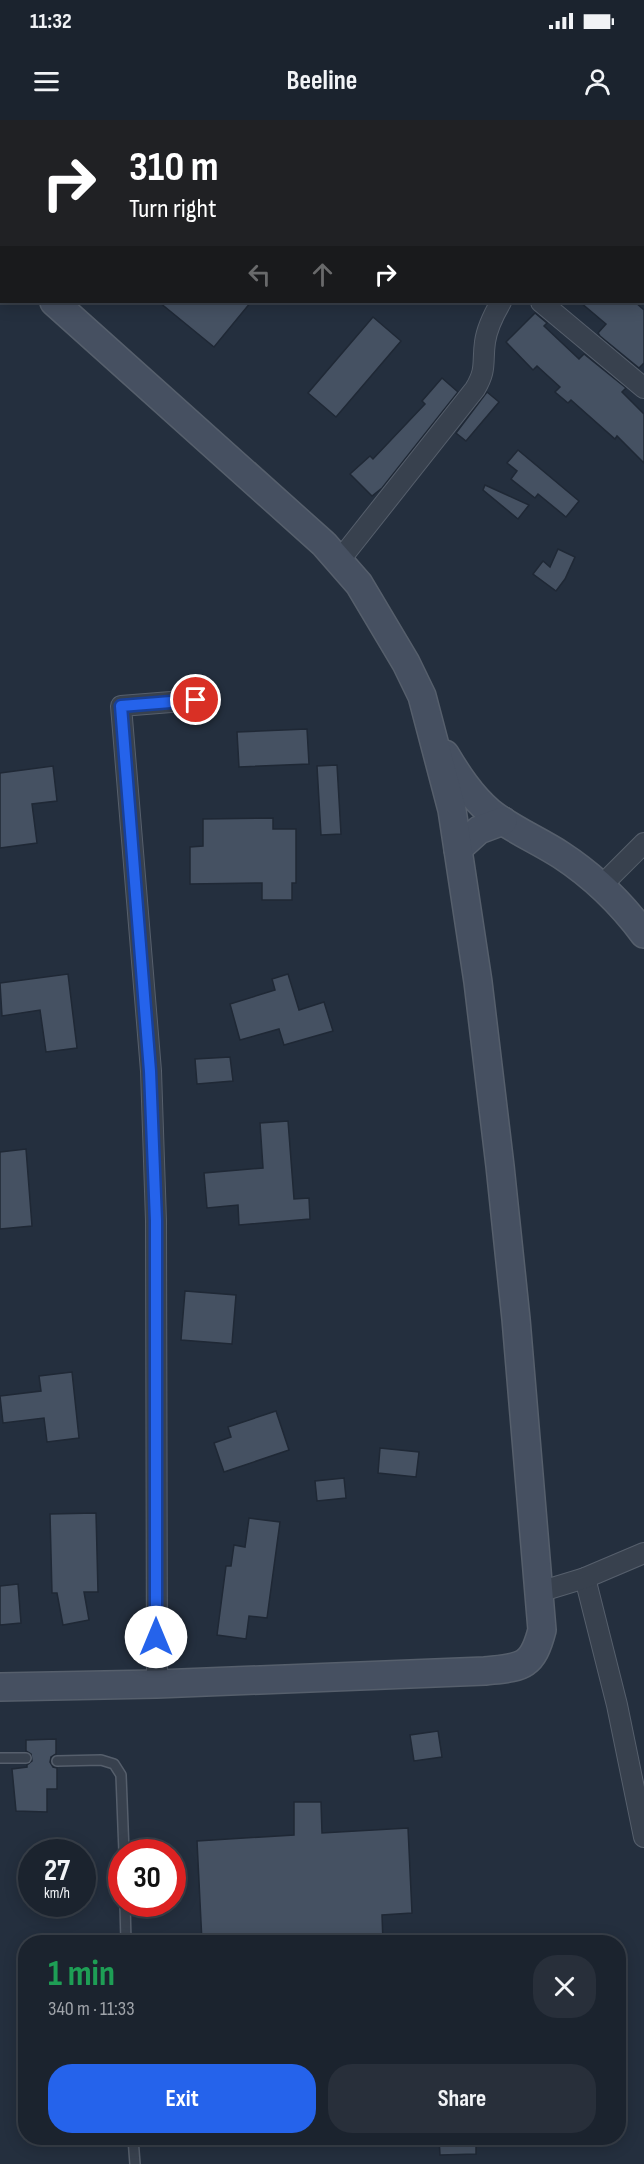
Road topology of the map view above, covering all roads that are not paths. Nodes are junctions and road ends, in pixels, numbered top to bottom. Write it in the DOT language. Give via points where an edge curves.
graph roads {
  1 [pos="55,303"];
  2 [pos="501,303"];
  3 [pos="542,303"];
  4 [pos="644,388"];
  5 [pos="339,561"];
  6 [pos="196,700"];
  7 [pos="432,731"];
  8 [pos="503,820"];
  9 [pos="644,843"];
  10 [pos="458,849"];
  11 [pos="601,886"];
  12 [pos="644,934"];
  13 [pos="644,1553"];
  14 [pos="585,1578"];
  15 [pos="539,1592"];
  16 [pos="157,1684"];
  17 [pos="0,1687"];
  18 [pos="0,1758"];
  19 [pos="26,1758"];
  20 [pos="57,1761"];
  21 [pos="644,1837"];
  22 [pos="123,1839"];
  23 [pos="125,1917"];
  24 [pos="126,1935"];
  25 [pos="134,2145"];
  26 [pos="135,2164"];
  1 -- 5 [label="street" via="290,512"];
  2 -- 5 [label="street" via="487,331 482,378"];
  3 -- 4 [label="street"];
  5 -- 7 [label="street" via="359,584 406,663 422,696"];
  6 -- 16 [label="street" via="121,706 150,1071 156,1221"];
  7 -- 8 [label="street" via="458,775 483,805"];
  7 -- 10 [label="street"];
  8 -- 10 [label="street" via="478,830"];
  8 -- 11 [label="street"];
  9 -- 11 [label="street"];
  10 -- 15 [label="street" via="501,1178"];
  11 -- 12 [label="street"];
  13 -- 14 [label="street"];
  14 -- 15 [label="street"];
  14 -- 21 [label="street"];
  15 -- 16 [label="street" via="542,1630 538,1648 529,1661 514,1668"];
  16 -- 17 [label="street"];
  18 -- 19 [label="lane"];
  20 -- 22 [label="lane" via="101,1760 114,1764 121,1775"];
  23 -- 24 [label="lane"];
  25 -- 26 [label="lane"];
}
